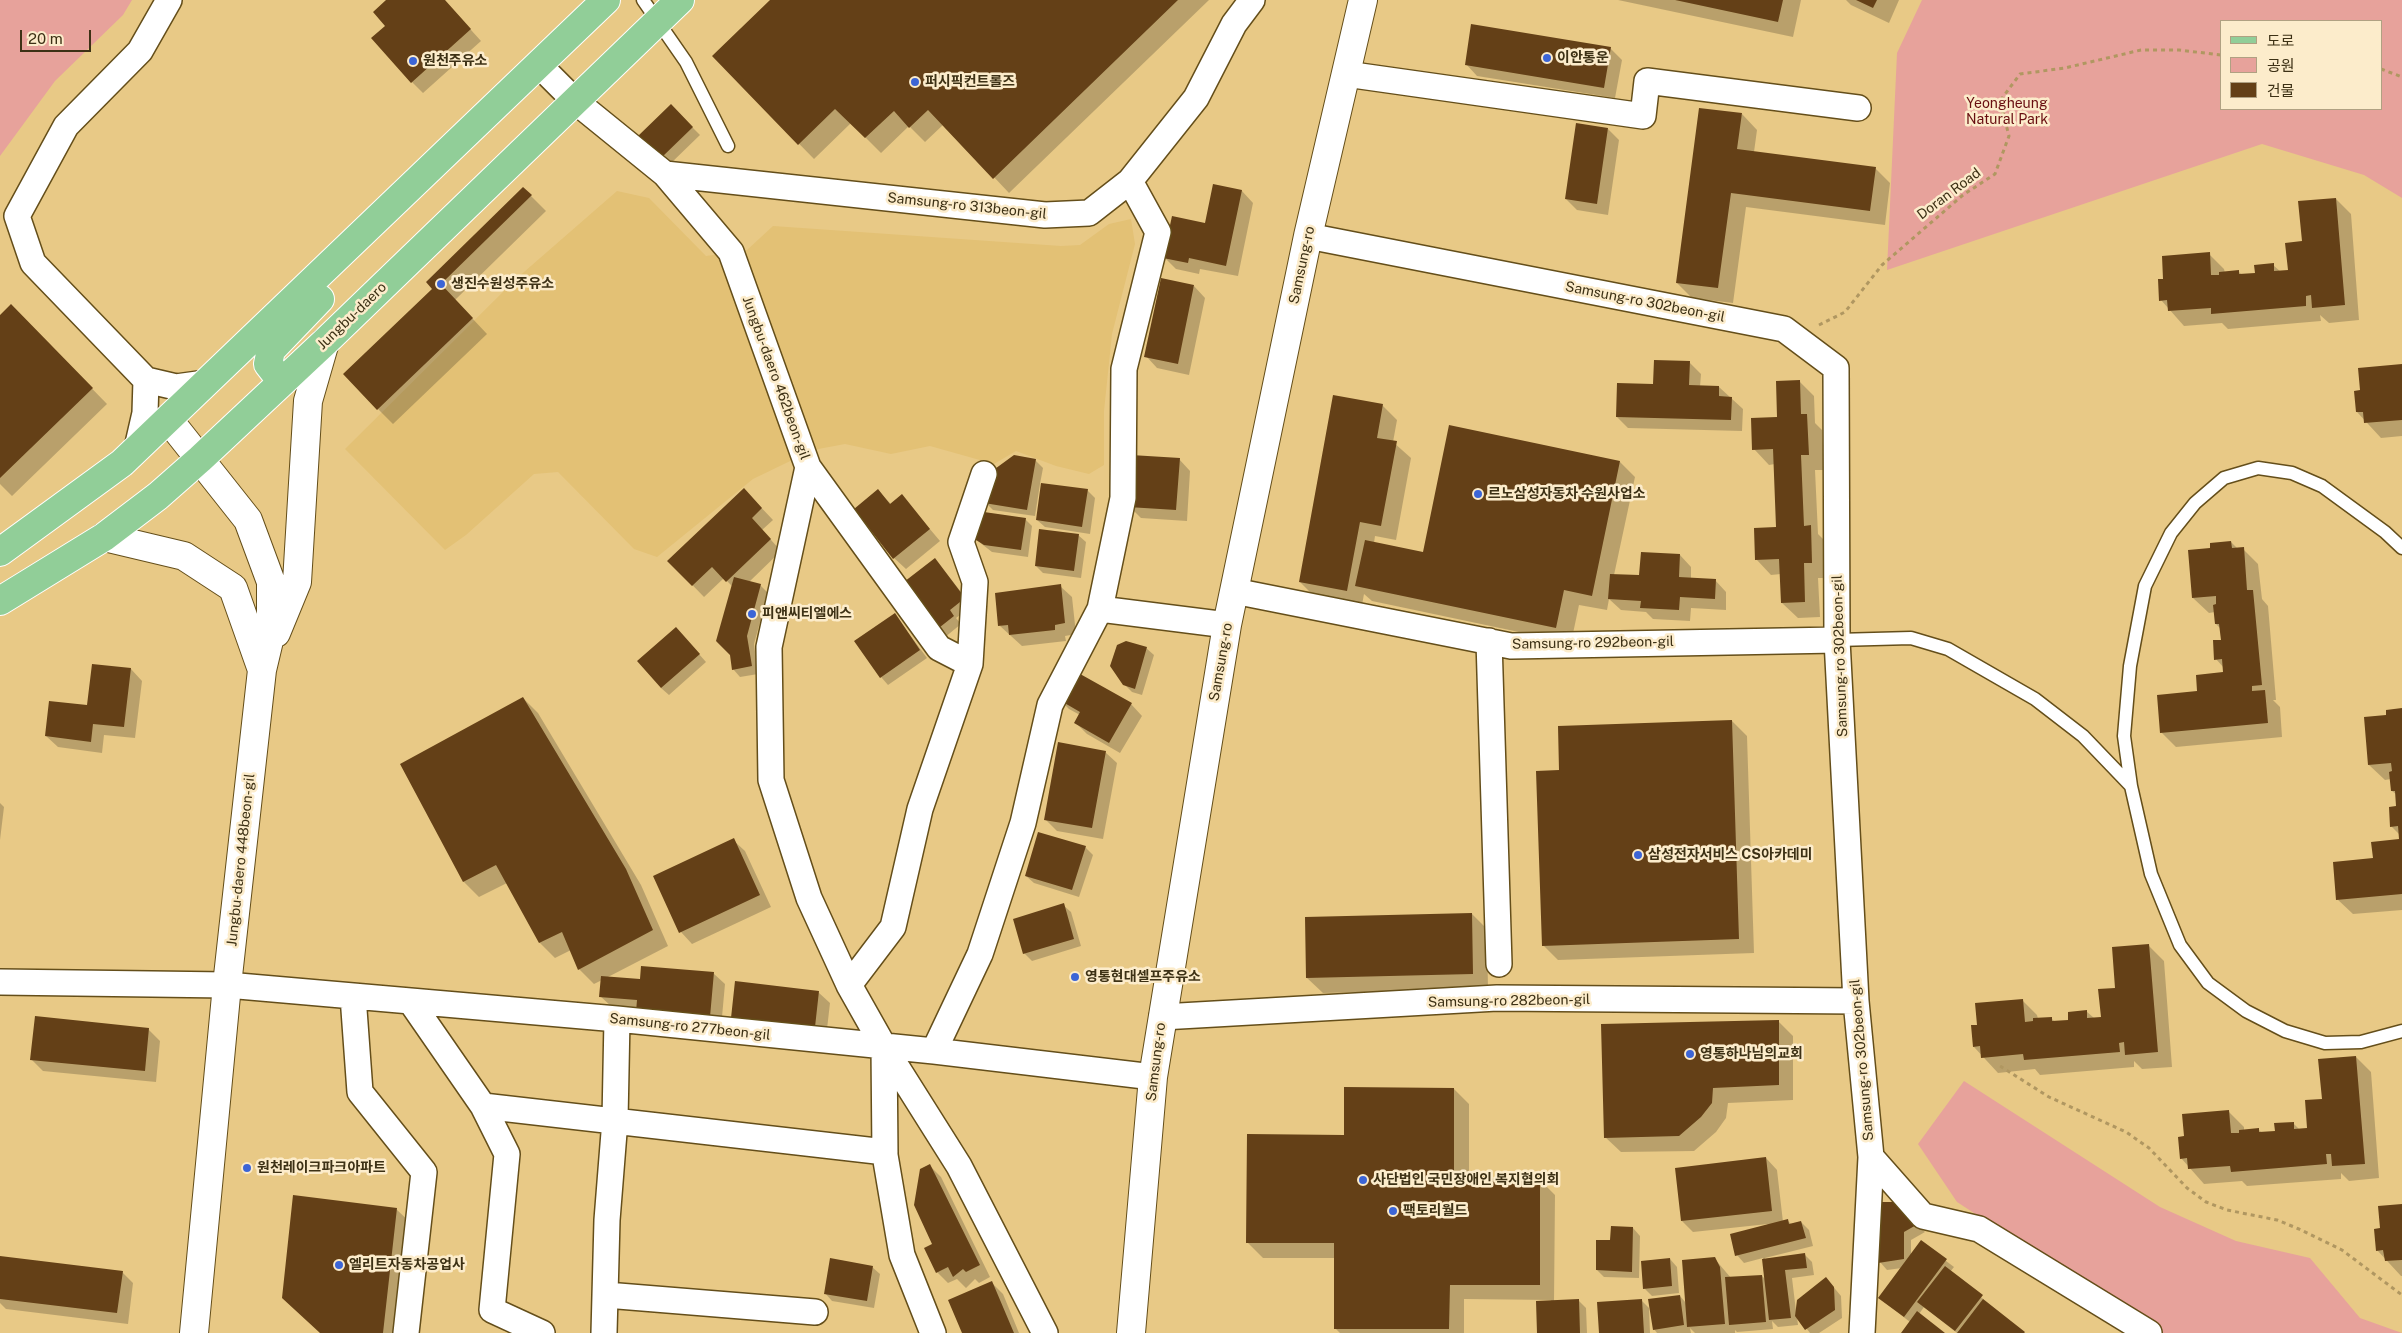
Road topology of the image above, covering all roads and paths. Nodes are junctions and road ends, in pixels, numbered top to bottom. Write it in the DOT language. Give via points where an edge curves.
graph roads {
  1 [pos="170,0"];
  2 [pos="606,0"];
  3 [pos="680,0"];
  4 [pos="1252,0"];
  5 [pos="1362,0"];
  6 [pos="650,11"];
  7 [pos="2220,55"];
  8 [pos="539,65"];
  9 [pos="2382,69"];
  10 [pos="1346,74"];
  11 [pos="2402,76"];
  12 [pos="575,101"];
  13 [pos="1858,108"];
  14 [pos="728,146"];
  15 [pos="665,174"];
  16 [pos="1130,181"];
  17 [pos="362,234"];
  18 [pos="1308,236"];
  19 [pos="1794,337"];
  20 [pos="325,342"];
  21 [pos="146,380"];
  22 [pos="282,382"];
  23 [pos="205,383"];
  24 [pos="168,419"];
  25 [pos="137,448"];
  26 [pos="200,459"];
  27 [pos="808,467"];
  28 [pos="984,474"];
  29 [pos="104,537"];
  30 [pos="2402,548"];
  31 [pos="0,552"];
  32 [pos="1234,591"];
  33 [pos="0,601"];
  34 [pos="1100,609"];
  35 [pos="1227,625"];
  36 [pos="1837,640"];
  37 [pos="1489,641"];
  38 [pos="970,664"];
  39 [pos="262,670"];
  40 [pos="2131,786"];
  41 [pos="1499,964"];
  42 [pos="0,982"];
  43 [pos="227,984"];
  44 [pos="849,985"];
  45 [pos="353,996"];
  46 [pos="1856,1000"];
  47 [pos="410,1002"];
  48 [pos="1162,1016"];
  49 [pos="617,1019"];
  50 [pos="2402,1031"];
  51 [pos="884,1047"];
  52 [pos="934,1051"];
  53 [pos="2000,1066"];
  54 [pos="1153,1077"];
  55 [pos="483,1106"];
  56 [pos="615,1120"];
  57 [pos="884,1152"];
  58 [pos="1871,1157"];
  59 [pos="606,1295"];
  60 [pos="2402,1295"];
  61 [pos="814,1312"];
  62 [pos="194,1333"];
  63 [pos="406,1333"];
  64 [pos="542,1333"];
  65 [pos="604,1333"];
  66 [pos="933,1333"];
  67 [pos="1045,1333"];
  68 [pos="1131,1333"];
  69 [pos="1862,1333"];
  70 [pos="2149,1333"];
  1 -- 21 [label="street" via="140,51 66,126 17,216 33,263"];
  2 -- 8 [label="main road"];
  3 -- 6 [label="main road, Jungbu-daero"];
  4 -- 16 [label="street, Samsung-ro 313beon-gil" via="1234,24 1196,98"];
  5 -- 10 [label="street, Samsung-ro"];
  6 -- 12 [label="main road, Jungbu-daero"];
  6 -- 14 [label="lane" via="686,62"];
  7 -- 19 [label="path, Doran Road" via="2141,50 2065,68 2020,74 2000,102 2009,136 1995,174 1963,195 1882,266 1845,312"];
  8 -- 12 [label="street, Jungbu-daero 462beon-gil"];
  8 -- 17 [label="main road"];
  9 -- 11 [label="path"];
  10 -- 13 [label="street" via="1643,116 1647,81"];
  10 -- 18 [label="street, Samsung-ro"];
  12 -- 15 [label="street, Jungbu-daero 462beon-gil"];
  12 -- 20 [label="main road, Jungbu-daero"];
  15 -- 16 [label="street, Samsung-ro 313beon-gil" via="1045,215 1089,213"];
  15 -- 27 [label="street, Jungbu-daero 462beon-gil" via="730,252"];
  16 -- 34 [label="street" via="1158,232 1124,369 1123,498"];
  17 -- 22 [label="main road" via="363,256 271,350 268,364"];
  17 -- 23 [label="main road"];
  18 -- 19 [label="street, Samsung-ro 302beon-gil" via="1784,329"];
  18 -- 32 [label="street, Samsung-ro"];
  19 -- 36 [label="street, Samsung-ro 302beon-gil" via="1836,368"];
  20 -- 22 [label="main road, Jungbu-daero"];
  20 -- 39 [label="street" via="308,401 297,582"];
  21 -- 23 [label="street" via="176,387"];
  21 -- 25 [label="street" via="145,413"];
  22 -- 26 [label="main road, Jungbu-daero"];
  23 -- 24 [label="main road"];
  24 -- 25 [label="main road"];
  24 -- 26 [label="street, Jungbu-daero 448beon-gil"];
  25 -- 31 [label="main road" via="122,463"];
  26 -- 29 [label="main road, Jungbu-daero"];
  26 -- 39 [label="street, Jungbu-daero 448beon-gil" via="248,520 271,582 271,632"];
  27 -- 38 [label="street" via="939,648"];
  27 -- 44 [label="street, Jungbu-daero 462beon-gil" via="769,647 771,780 809,898"];
  28 -- 38 [label="street" via="961,542 975,582"];
  29 -- 33 [label="main road, Jungbu-daero"];
  29 -- 39 [label="street" via="184,556 233,588"];
  30 -- 40 [label="lane" via="2322,486 2292,473 2258,468 2224,478 2195,503 2171,533 2145,586 2130,666 2125,728"];
  32 -- 35 [label="street, Samsung-ro"];
  32 -- 37 [label="street, Samsung-ro 292beon-gil"];
  34 -- 35 [label="street"];
  34 -- 52 [label="street" via="1050,705 1023,823 980,954"];
  35 -- 48 [label="street, Samsung-ro"];
  36 -- 37 [label="street, Samsung-ro 292beon-gil" via="1511,646"];
  36 -- 40 [label="lane" via="1911,638 1948,649 2034,700 2083,736"];
  36 -- 46 [label="street, Samsung-ro 302beon-gil"];
  37 -- 41 [label="street"];
  38 -- 44 [label="street" via="920,809 893,926"];
  39 -- 43 [label="street, Jungbu-daero 448beon-gil"];
  40 -- 50 [label="lane" via="2151,874 2180,945 2208,983 2246,1011 2285,1031 2325,1043 2361,1042"];
  42 -- 43 [label="street, Samsung-ro 277beon-gil"];
  43 -- 45 [label="street, Samsung-ro 277beon-gil"];
  43 -- 62 [label="street, Jungbu-daero 448beon-gil"];
  44 -- 51 [label="street, Jungbu-daero 462beon-gil"];
  45 -- 47 [label="street, Samsung-ro 277beon-gil"];
  45 -- 63 [label="street" via="360,1092 424,1172"];
  46 -- 48 [label="street, Samsung-ro 282beon-gil" via="1498,998"];
  46 -- 58 [label="street, Samsung-ro 302beon-gil"];
  47 -- 49 [label="street, Samsung-ro 277beon-gil"];
  47 -- 55 [label="street"];
  48 -- 54 [label="street, Samsung-ro"];
  49 -- 51 [label="street, Samsung-ro 277beon-gil"];
  49 -- 56 [label="street"];
  51 -- 52 [label="street, Samsung-ro 277beon-gil"];
  51 -- 57 [label="street"];
  51 -- 67 [label="street, Jungbu-daero 462beon-gil" via="959,1166"];
  52 -- 54 [label="street, Samsung-ro 277beon-gil"];
  53 -- 60 [label="path" via="2049,1097 2126,1132 2149,1148 2187,1188 2206,1202 2227,1210 2277,1220 2299,1229 2342,1250"];
  54 -- 68 [label="street, Samsung-ro"];
  55 -- 56 [label="street"];
  55 -- 64 [label="street" via="506,1154 492,1310"];
  56 -- 57 [label="street"];
  56 -- 59 [label="street" via="607,1220"];
  57 -- 66 [label="street" via="902,1255"];
  58 -- 69 [label="street"];
  58 -- 70 [label="street, Samsung-ro 302beon-gil" via="1923,1216 1979,1228"];
  59 -- 61 [label="street"];
  59 -- 65 [label="street"];
}
